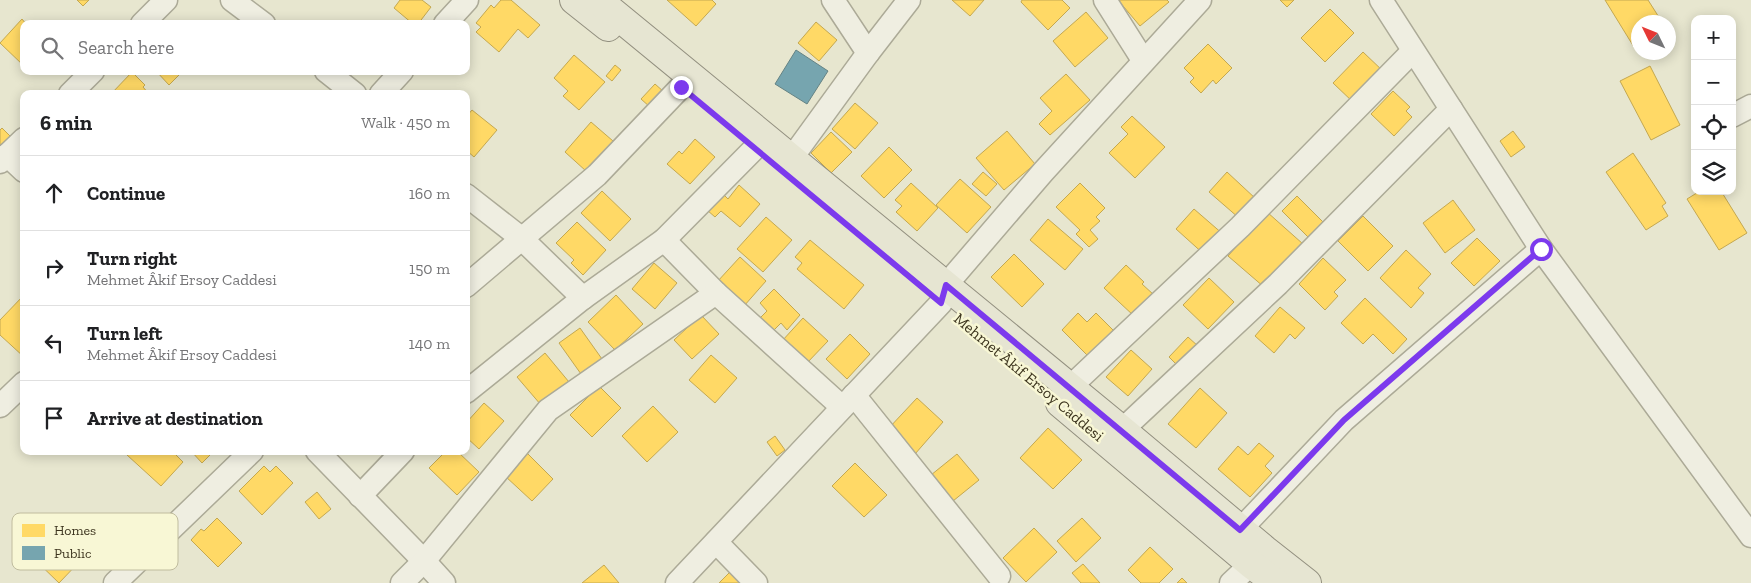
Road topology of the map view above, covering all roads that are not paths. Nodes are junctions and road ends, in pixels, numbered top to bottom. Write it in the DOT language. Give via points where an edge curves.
graph roads {
  1 [pos="166,0"];
  2 [pos="232,0"];
  3 [pos="467,0"];
  4 [pos="574,0"];
  5 [pos="598,0"];
  6 [pos="833,0"];
  7 [pos="909,0"];
  8 [pos="1104,0"];
  9 [pos="1200,0"];
  10 [pos="1380,0"];
  11 [pos="146,20"];
  12 [pos="259,20"];
  13 [pos="449,20"];
  14 [pos="1413,51"];
  15 [pos="868,53"];
  16 [pos="1144,60"];
  17 [pos="89,75"];
  18 [pos="331,75"];
  19 [pos="398,75"];
  20 [pos="681,87"];
  21 [pos="74,90"];
  22 [pos="351,90"];
  23 [pos="385,90"];
  24 [pos="1751,106"];
  25 [pos="1451,109"];
  26 [pos="1736,114"];
  27 [pos="20,143"];
  28 [pos="755,148"];
  29 [pos="3,158"];
  30 [pos="791,159"];
  31 [pos="20,169"];
  32 [pos="470,198"];
  33 [pos="521,238"];
  34 [pos="664,240"];
  35 [pos="1541,249"];
  36 [pos="470,283"];
  37 [pos="716,292"];
  38 [pos="943,294"];
  39 [pos="584,298"];
  40 [pos="20,387"];
  41 [pos="1069,388"];
  42 [pos="470,389"];
  43 [pos="848,401"];
  44 [pos="0,406"];
  45 [pos="1122,430"];
  46 [pos="248,455"];
  47 [pos="321,455"];
  48 [pos="400,455"];
  49 [pos="360,496"];
  50 [pos="178,522"];
  51 [pos="1240,530"];
  52 [pos="1751,536"];
  53 [pos="716,542"];
  54 [pos="1258,557"];
  55 [pos="424,560"];
  56 [pos="128,570"];
  57 [pos="999,576"];
  58 [pos="115,583"];
  59 [pos="402,583"];
  60 [pos="444,583"];
  61 [pos="677,583"];
  62 [pos="756,583"];
  63 [pos="1231,583"];
  64 [pos="1276,583"];
  65 [pos="1307,583"];
  1 -- 11 [label="street"];
  2 -- 12 [label="street"];
  3 -- 13 [label="street"];
  4 -- 20 [label="main road, Mehmet Âkif Ersoy Caddesi"];
  5 -- 30 [label="main road, Mehmet Âkif Ersoy Caddesi"];
  6 -- 15 [label="street"];
  7 -- 15 [label="street"];
  8 -- 16 [label="street"];
  9 -- 16 [label="street"];
  10 -- 14 [label="street"];
  14 -- 25 [label="street"];
  14 -- 41 [label="street" via="1240,227"];
  15 -- 30 [label="street"];
  16 -- 38 [label="street" via="1043,172"];
  17 -- 21 [label="street"];
  18 -- 22 [label="street"];
  19 -- 23 [label="street"];
  20 -- 28 [label="main road, Mehmet Âkif Ersoy Caddesi"];
  20 -- 33 [label="street" via="597,175"];
  24 -- 26 [label="street"];
  25 -- 35 [label="street"];
  25 -- 45 [label="street" via="1278,284"];
  27 -- 29 [label="street"];
  28 -- 34 [label="street"];
  28 -- 38 [label="main road, Mehmet Âkif Ersoy Caddesi"];
  29 -- 31 [label="street"];
  30 -- 38 [label="main road, Mehmet Âkif Ersoy Caddesi"];
  32 -- 33 [label="street"];
  33 -- 36 [label="street"];
  33 -- 39 [label="street"];
  34 -- 37 [label="street"];
  34 -- 39 [label="street"];
  35 -- 51 [label="street" via="1344,420"];
  35 -- 52 [label="street"];
  37 -- 43 [label="street"];
  37 -- 55 [label="street" via="548,410"];
  38 -- 41 [label="main road, Mehmet Âkif Ersoy Caddesi"];
  38 -- 43 [label="street"];
  38 -- 54 [label="main road, Mehmet Âkif Ersoy Caddesi"];
  39 -- 42 [label="street"];
  40 -- 44 [label="street"];
  41 -- 45 [label="main road, Mehmet Âkif Ersoy Caddesi"];
  43 -- 53 [label="street"];
  43 -- 57 [label="street"];
  45 -- 51 [label="main road, Mehmet Âkif Ersoy Caddesi"];
  46 -- 50 [label="street"];
  47 -- 49 [label="street"];
  48 -- 49 [label="street"];
  49 -- 55 [label="street"];
  51 -- 54 [label="main road, Mehmet Âkif Ersoy Caddesi"];
  53 -- 61 [label="street"];
  53 -- 62 [label="street"];
  54 -- 63 [label="street"];
  54 -- 64 [label="main road, Mehmet Âkif Ersoy Caddesi"];
  54 -- 65 [label="main road, Mehmet Âkif Ersoy Caddesi"];
  55 -- 59 [label="street"];
  55 -- 60 [label="street"];
  56 -- 58 [label="street"];
}
